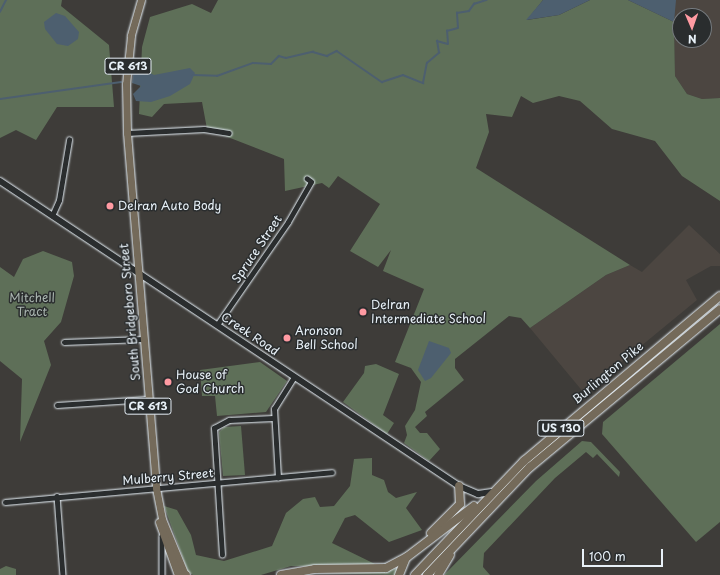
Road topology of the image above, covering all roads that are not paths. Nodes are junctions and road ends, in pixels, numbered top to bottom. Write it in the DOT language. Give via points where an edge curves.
graph roads {
  1 [pos="141,0"];
  2 [pos="127,133"];
  3 [pos="229,133"];
  4 [pos="69,140"];
  5 [pos="0,181"];
  6 [pos="309,181"];
  7 [pos="52,216"];
  8 [pos="138,272"];
  9 [pos="720,296"];
  10 [pos="720,309"];
  11 [pos="217,325"];
  12 [pos="143,339"];
  13 [pos="64,342"];
  14 [pos="294,377"];
  15 [pos="148,399"];
  16 [pos="57,405"];
  17 [pos="273,418"];
  18 [pos="332,472"];
  19 [pos="278,478"];
  20 [pos="217,484"];
  21 [pos="459,486"];
  22 [pos="156,488"];
  23 [pos="492,492"];
  24 [pos="57,496"];
  25 [pos="5,502"];
  26 [pos="475,523"];
  27 [pos="162,536"];
  28 [pos="417,549"];
  29 [pos="222,555"];
  30 [pos="407,557"];
  31 [pos="63,575"];
  32 [pos="162,575"];
  33 [pos="183,575"];
  34 [pos="281,575"];
  35 [pos="399,575"];
  36 [pos="415,575"];
  37 [pos="427,575"];
  38 [pos="438,575"];
  1 -- 2 [label="main road, CR 613" via="131,36 126,84"];
  2 -- 3 [label="street" via="204,129"];
  2 -- 8 [label="main road, South Bridgeboro Street / CR 613"];
  4 -- 7 [label="street" via="58,200"];
  5 -- 7 [label="street, Creek Road"];
  6 -- 11 [label="street, Spruce Street"];
  7 -- 8 [label="street, Creek Road"];
  8 -- 11 [label="street, Creek Road"];
  8 -- 12 [label="main road, South Bridgeboro Street / CR 613"];
  9 -- 23 [label="highway, Burlington Pike / US 130" via="556,432"];
  10 -- 26 [label="highway, Burlington Pike / US 130" via="572,430"];
  11 -- 14 [label="street, Creek Road"];
  12 -- 13 [label="street"];
  12 -- 15 [label="main road, South Bridgeboro Street / CR 613"];
  14 -- 17 [label="street" via="274,409"];
  14 -- 21 [label="street, Creek Road"];
  15 -- 16 [label="street"];
  15 -- 22 [label="main road, South Bridgeboro Street / CR 613"];
  17 -- 19 [label="street"];
  17 -- 20 [label="street" via="229,420 216,425 213,437"];
  18 -- 19 [label="street, Mulberry Street"];
  19 -- 20 [label="street, Mulberry Street"];
  20 -- 22 [label="street, Mulberry Street"];
  20 -- 29 [label="street"];
  21 -- 23 [label="street, Creek Road" via="478,494"];
  21 -- 28 [label="highway" via="460,504"];
  22 -- 24 [label="street, Mulberry Street"];
  22 -- 27 [label="main road, South Bridgeboro Street / CR 613"];
  22 -- 33 [label="main road, South Bridgeboro Street / CR 613" via="162,519"];
  23 -- 28 [label="highway"];
  23 -- 36 [label="highway, Burlington Pike / US 130"];
  24 -- 25 [label="street, Mulberry Street"];
  24 -- 31 [label="street"];
  26 -- 37 [label="highway, Burlington Pike / US 130"];
  26 -- 38 [label="highway"];
  27 -- 32 [label="street, South Bridgeboro Street"];
  27 -- 33 [label="main road, South Bridgeboro Street / CR 613"];
  28 -- 30 [label="highway"];
  30 -- 34 [label="highway" via="375,570 315,569"];
  30 -- 35 [label="highway"];
}
